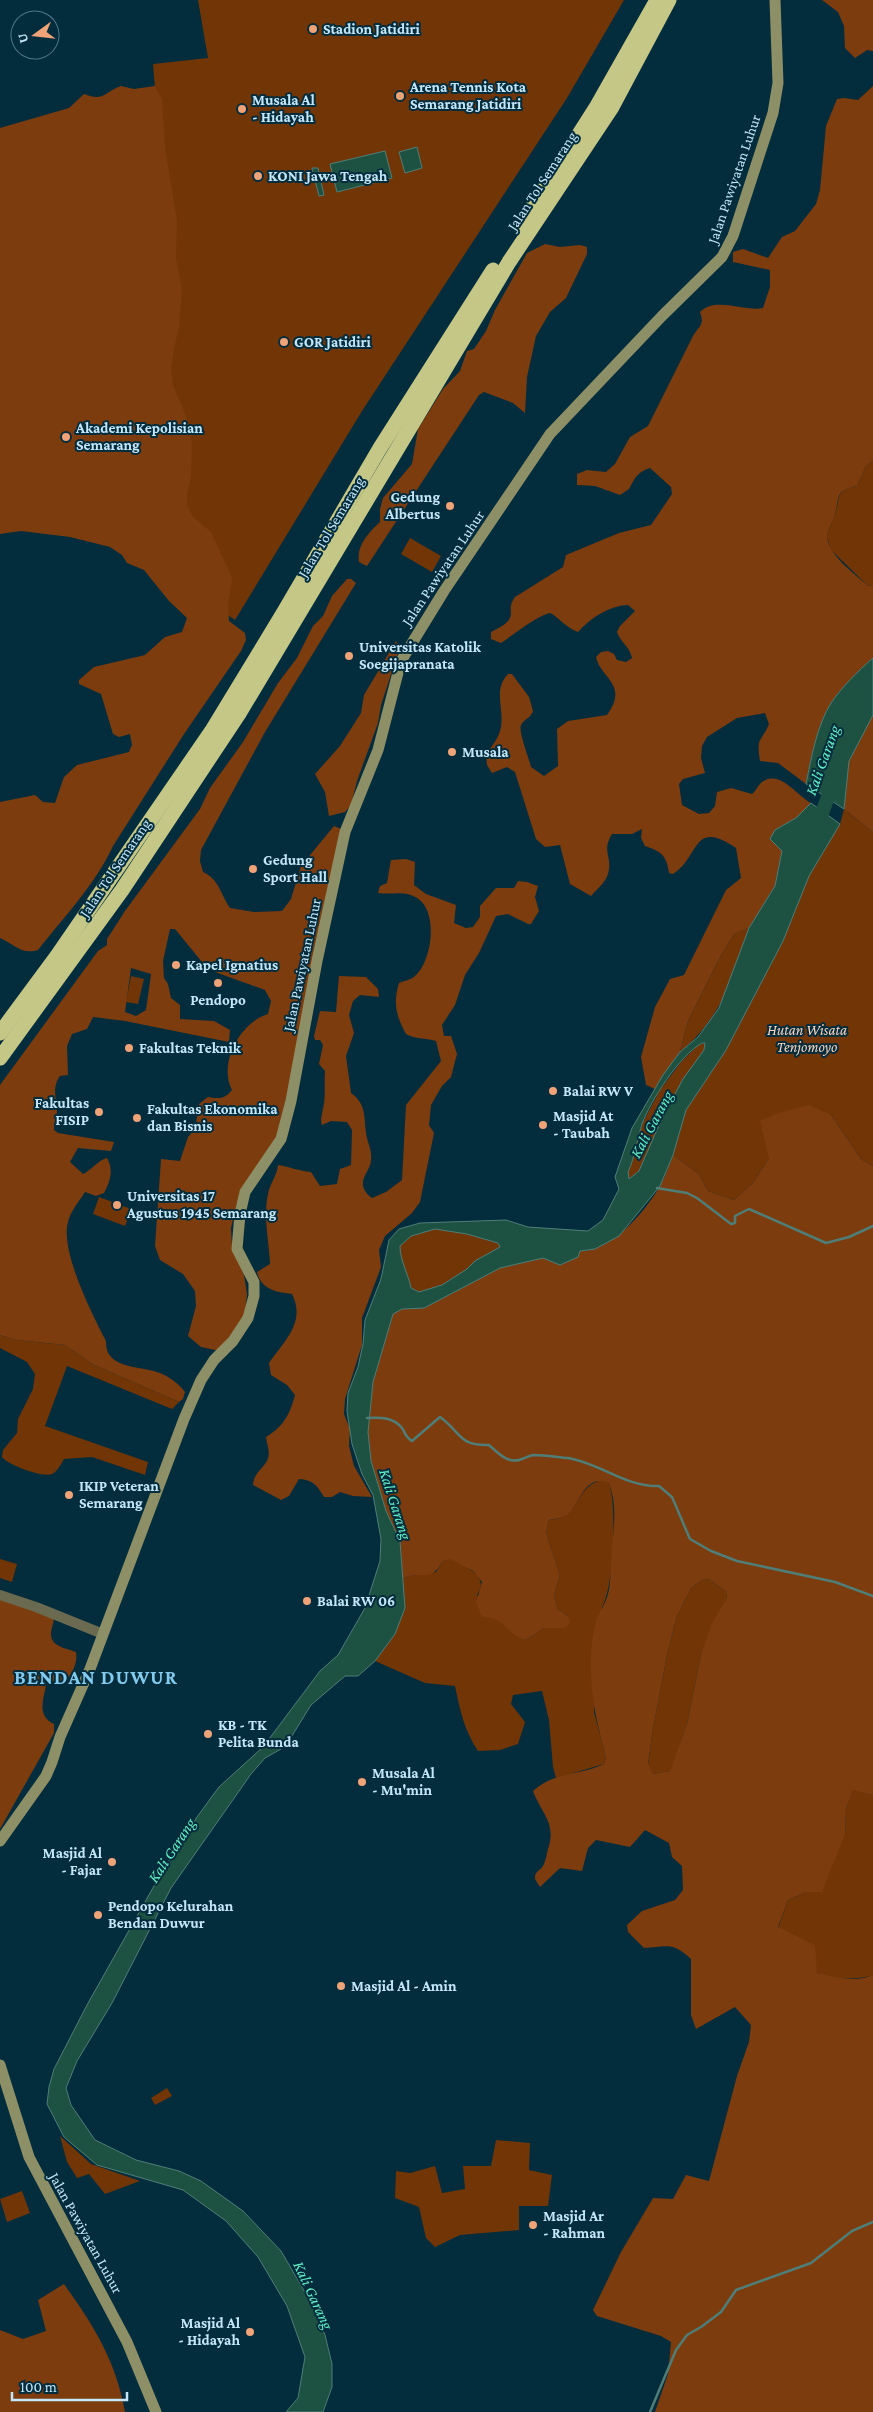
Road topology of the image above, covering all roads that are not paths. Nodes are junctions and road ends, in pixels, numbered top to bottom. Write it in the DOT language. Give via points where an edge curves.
graph roads {
  1 [pos="657,0"];
  2 [pos="669,0"];
  3 [pos="775,0"];
  4 [pos="0,1033"];
  5 [pos="0,1058"];
  6 [pos="0,1595"];
  7 [pos="103,1634"];
  8 [pos="0,1841"];
  9 [pos="0,2065"];
  10 [pos="156,2412"];
  1 -- 4 [label="highway, Jalan Tol Semarang" via="597,106 380,448 213,729"];
  2 -- 5 [label="highway, Jalan Tol Semarang" via="612,107 509,262 240,712 122,890"];
  3 -- 7 [label="main road, Jalan Pawiyatan Luhur" via="778,84 773,113 733,236 722,257 550,434 401,661 378,750 346,832 281,1139 245,1192 237,1249 254,1282 248,1318 201,1380"];
  6 -- 7 [label="street"];
  7 -- 8 [label="main road, Jalan Pawiyatan Luhur" via="46,1776"];
  9 -- 10 [label="main road, Jalan Pawiyatan Luhur" via="29,2157 127,2342"];
}
